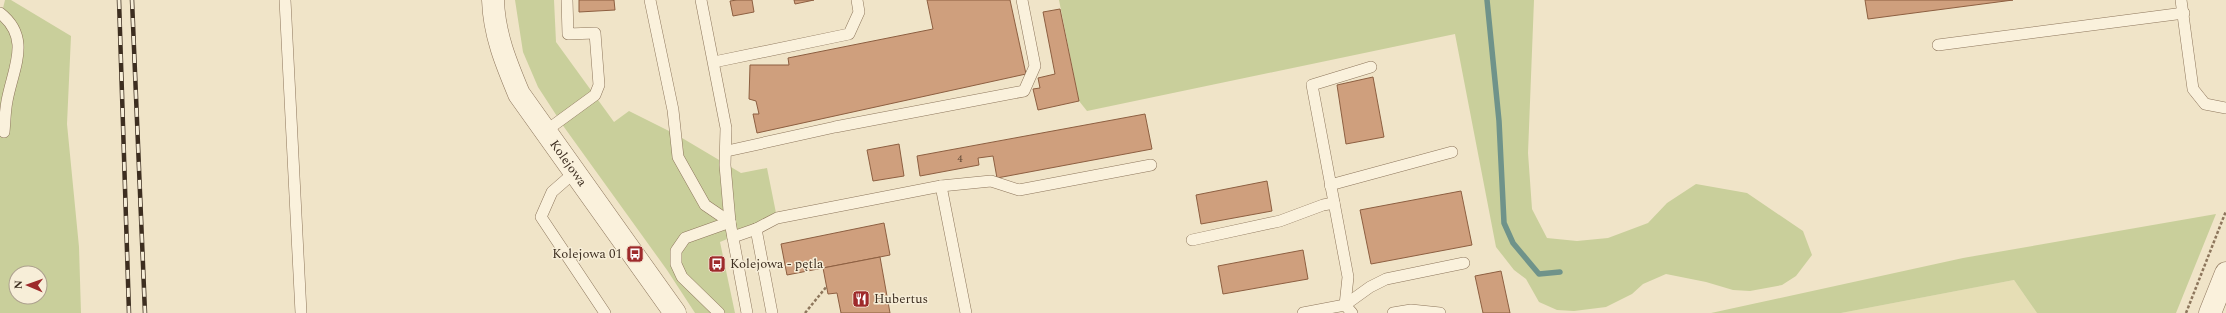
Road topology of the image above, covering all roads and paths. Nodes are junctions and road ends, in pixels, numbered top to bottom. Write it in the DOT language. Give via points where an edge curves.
graph roads {
  1 [pos="285,0"];
  2 [pos="493,0"];
  3 [pos="567,0"];
  4 [pos="650,0"];
  5 [pos="701,0"];
  6 [pos="856,0"];
  7 [pos="1022,0"];
  8 [pos="2181,0"];
  9 [pos="0,13"];
  10 [pos="2184,13"];
  11 [pos="1938,45"];
  12 [pos="714,62"];
  13 [pos="1371,67"];
  14 [pos="2226,108"];
  15 [pos="547,130"];
  16 [pos="4,132"];
  17 [pos="727,151"];
  18 [pos="1452,152"];
  19 [pos="1151,165"];
  20 [pos="576,171"];
  21 [pos="1330,184"];
  22 [pos="941,186"];
  23 [pos="1334,203"];
  24 [pos="2226,211"];
  25 [pos="730,222"];
  26 [pos="756,229"];
  27 [pos="732,237"];
  28 [pos="1192,240"];
  29 [pos="1464,263"];
  30 [pos="2226,273"];
  31 [pos="827,286"];
  32 [pos="1349,309"];
  33 [pos="301,313"];
  34 [pos="605,313"];
  35 [pos="675,313"];
  36 [pos="719,313"];
  37 [pos="747,313"];
  38 [pos="772,313"];
  39 [pos="805,313"];
  40 [pos="966,313"];
  41 [pos="1304,313"];
  42 [pos="1393,313"];
  43 [pos="1440,313"];
  44 [pos="2186,313"];
  45 [pos="2210,313"];
  1 -- 33 [label="lane"];
  2 -- 15 [label="street, Kolejowa" via="493,22 502,54 519,94"];
  3 -- 15 [label="lane" via="568,34 594,33 599,85 594,95"];
  4 -- 25 [label="lane" via="673,110 678,157 705,205"];
  5 -- 12 [label="lane"];
  6 -- 12 [label="lane" via="859,12 849,34"];
  7 -- 17 [label="lane" via="1035,66 1024,91 835,127"];
  8 -- 10 [label="lane"];
  9 -- 16 [label="lane" via="12,24 18,37"];
  10 -- 11 [label="lane"];
  10 -- 14 [label="lane" via="2193,89 2205,104"];
  12 -- 17 [label="lane" via="726,128"];
  13 -- 21 [label="lane" via="1312,85"];
  15 -- 20 [label="street, Kolejowa"];
  17 -- 25 [label="lane" via="725,165"];
  18 -- 21 [label="lane"];
  19 -- 22 [label="lane" via="1018,190 991,181"];
  20 -- 34 [label="lane" via="552,192 541,217"];
  20 -- 35 [label="street, Kolejowa"];
  21 -- 23 [label="lane"];
  22 -- 26 [label="lane" via="777,218"];
  22 -- 40 [label="lane"];
  23 -- 28 [label="lane" via="1280,221"];
  23 -- 32 [label="lane" via="1348,277"];
  24 -- 44 [label="path"];
  25 -- 27 [label="lane"];
  25 -- 36 [label="lane" via="684,238 676,251 676,264 682,277"];
  26 -- 27 [label="lane"];
  26 -- 38 [label="lane"];
  27 -- 37 [label="lane"];
  29 -- 32 [label="lane" via="1386,279 1370,287"];
  30 -- 45 [label="street"];
  31 -- 39 [label="path"];
  32 -- 41 [label="lane"];
  42 -- 43 [label="lane" via="1411,310"];
}
